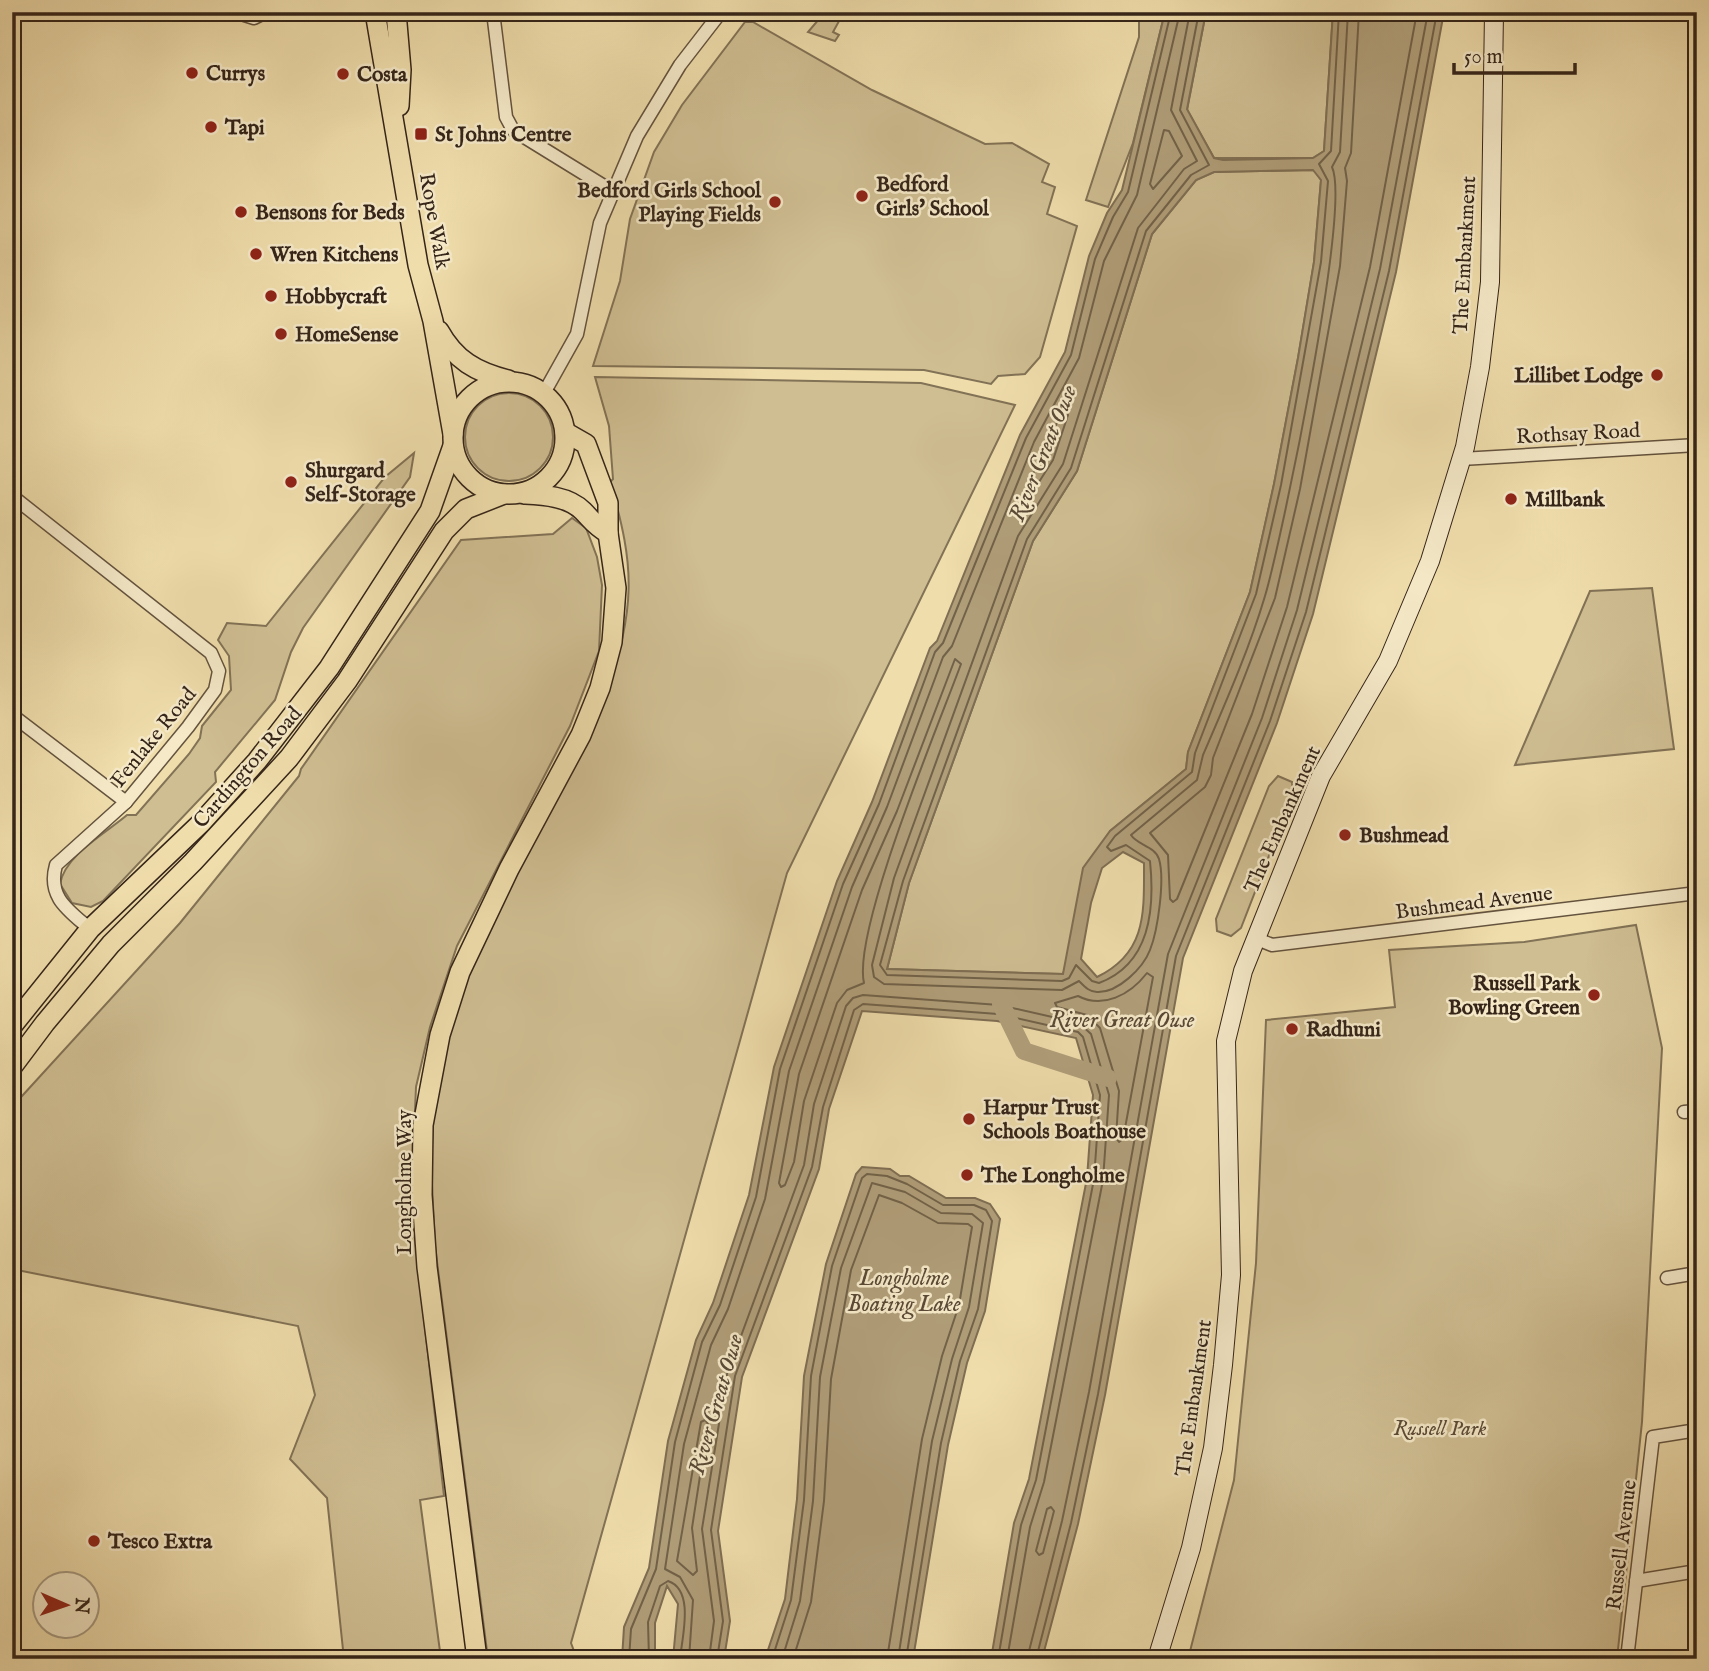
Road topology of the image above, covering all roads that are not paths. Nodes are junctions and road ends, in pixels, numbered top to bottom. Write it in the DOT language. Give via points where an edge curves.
graph roads {
  1 [pos="235,12"];
  2 [pos="266,12"];
  3 [pos="364,12"];
  4 [pos="396,12"];
  5 [pos="493,12"];
  6 [pos="721,12"];
  7 [pos="1494,12"];
  8 [pos="377,21"];
  9 [pos="398,128"];
  10 [pos="612,191"];
  11 [pos="433,321"];
  12 [pos="512,381"];
  13 [pos="544,393"];
  14 [pos="565,432"];
  15 [pos="453,440"];
  16 [pos="1697,445"];
  17 [pos="1461,459"];
  18 [pos="512,494"];
  19 [pos="12,496"];
  20 [pos="608,533"];
  21 [pos="12,715"];
  22 [pos="126,802"];
  23 [pos="1697,893"];
  24 [pos="90,929"];
  25 [pos="1257,939"];
  26 [pos="12,1026"];
  27 [pos="12,1068"];
  28 [pos="1697,1273"];
  29 [pos="1667,1278"];
  30 [pos="1697,1430"];
  31 [pos="1697,1571"];
  32 [pos="1636,1581"];
  33 [pos="477,1659"];
  34 [pos="1157,1659"];
  35 [pos="1628,1659"];
  1 -- 2 [label="street" via="254,18"];
  3 -- 8 [label="street"];
  4 -- 9 [label="main road, Rope Walk" via="401,70"];
  5 -- 10 [label="street" via="506,117 513,130"];
  6 -- 10 [label="street" via="680,65 637,136"];
  7 -- 17 [label="street, The Embankment" via="1490,282 1480,367"];
  8 -- 9 [label="main road, Rope Walk"];
  9 -- 11 [label="main road, Rope Walk" via="418,265"];
  10 -- 13 [label="street" via="592,257 581,323"];
  11 -- 12 [label="main road, Rope Walk" via="461,360 483,374"];
  11 -- 15 [label="main road, Rope Walk"];
  12 -- 13 [label="main road"];
  12 -- 15 [label="main road" via="486,387 465,402 456,417"];
  13 -- 14 [label="main road" via="556,406"];
  14 -- 18 [label="main road" via="558,466 542,484"];
  14 -- 20 [label="main road, Longholme Way" via="586,444 599,473 608,503"];
  15 -- 18 [label="main road" via="457,460 475,483"];
  15 -- 24 [label="main road, Cardington Road" via="430,511 329,668 257,761 201,823"];
  16 -- 17 [label="street, Rothsay Road"];
  17 -- 25 [label="street, The Embankment" via="1430,561 1388,661 1321,776"];
  18 -- 20 [label="main road" via="547,495 572,503"];
  18 -- 27 [label="main road, Cardington Road" via="466,509 444,531 347,681 289,758 111,944"];
  19 -- 22 [label="street, Fenlake Road" via="211,653 219,670 215,690"];
  20 -- 33 [label="main road, Longholme Way" via="616,604 608,664 581,735 464,962 440,1034 427,1095 422,1183 427,1267"];
  21 -- 22 [label="street"];
  22 -- 24 [label="street, Fenlake Road" via="56,865 52,879 61,904"];
  23 -- 25 [label="street, Bushmead Avenue" via="1272,945"];
  24 -- 26 [label="main road, Cardington Road"];
  25 -- 34 [label="street, The Embankment" via="1243,971 1226,1041 1231,1275 1213,1448 1191,1548"];
  28 -- 29 [label="street"];
  30 -- 32 [label="street, Russell Avenue" via="1653,1437"];
  31 -- 32 [label="street"];
  32 -- 35 [label="street, Russell Avenue"];
}
